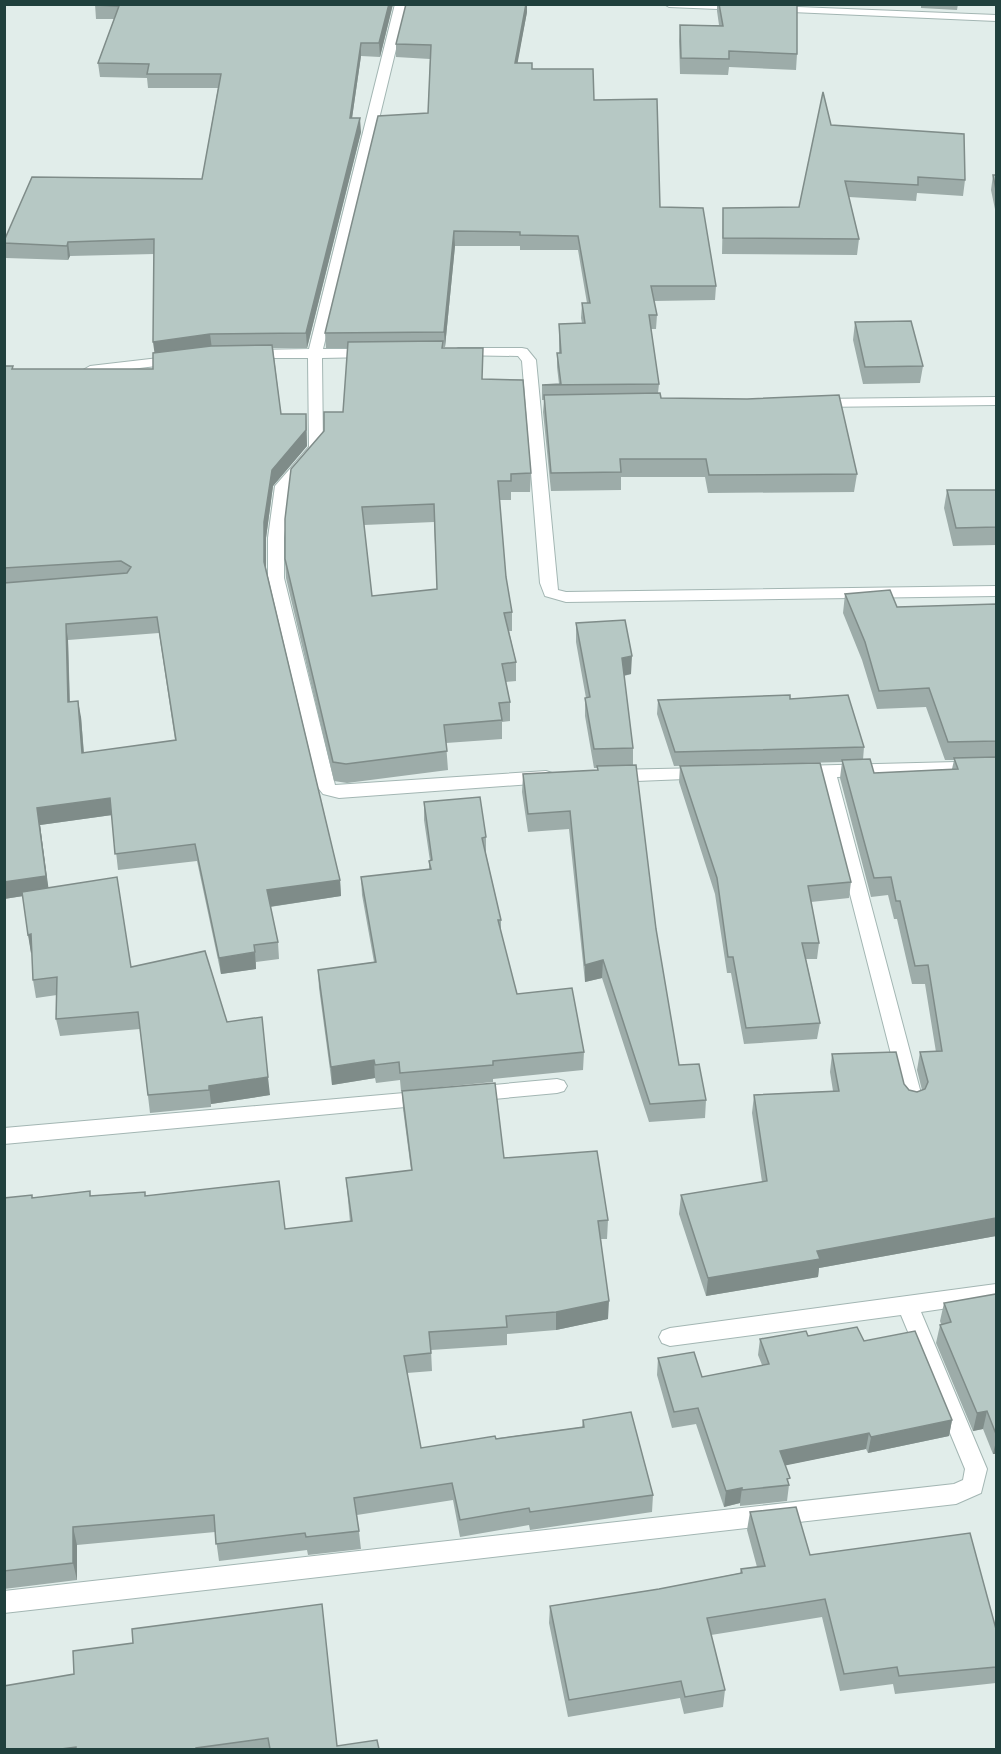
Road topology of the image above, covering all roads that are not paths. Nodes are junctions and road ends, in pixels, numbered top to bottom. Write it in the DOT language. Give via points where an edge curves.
graph roads {
  1 [pos="401,4"];
  2 [pos="669,4"];
  3 [pos="996,18"];
  4 [pos="446,352"];
  5 [pos="387,353"];
  6 [pos="315,354"];
  7 [pos="235,355"];
  8 [pos="190,358"];
  9 [pos="75,371"];
  10 [pos="996,401"];
  11 [pos="806,403"];
  12 [pos="996,591"];
  13 [pos="996,767"];
  14 [pos="827,771"];
  15 [pos="780,772"];
  16 [pos="720,773"];
  17 [pos="590,776"];
  18 [pos="566,777"];
  19 [pos="557,1086"];
  20 [pos="913,1101"];
  21 [pos="4,1136"];
  22 [pos="996,1293"];
  23 [pos="908,1307"];
  24 [pos="670,1337"];
  25 [pos="4,1602"];
  1 -- 6 [label="street"];
  2 -- 3 [label="street"];
  4 -- 12 [label="street" via="522,352 529,360 538,406 551,593 566,597"];
  5 -- 6 [label="street"];
  6 -- 7 [label="street"];
  6 -- 18 [label="street" via="316,448 283,486 276,538 276,578 324,784 339,792"];
  8 -- 9 [label="street"];
  10 -- 11 [label="street"];
  13 -- 14 [label="street"];
  14 -- 15 [label="street"];
  14 -- 20 [label="street"];
  16 -- 17 [label="street"];
  19 -- 21 [label="street"];
  22 -- 23 [label="street"];
  23 -- 24 [label="street"];
  23 -- 25 [label="street" via="976,1469 973,1486 956,1494"];
}
